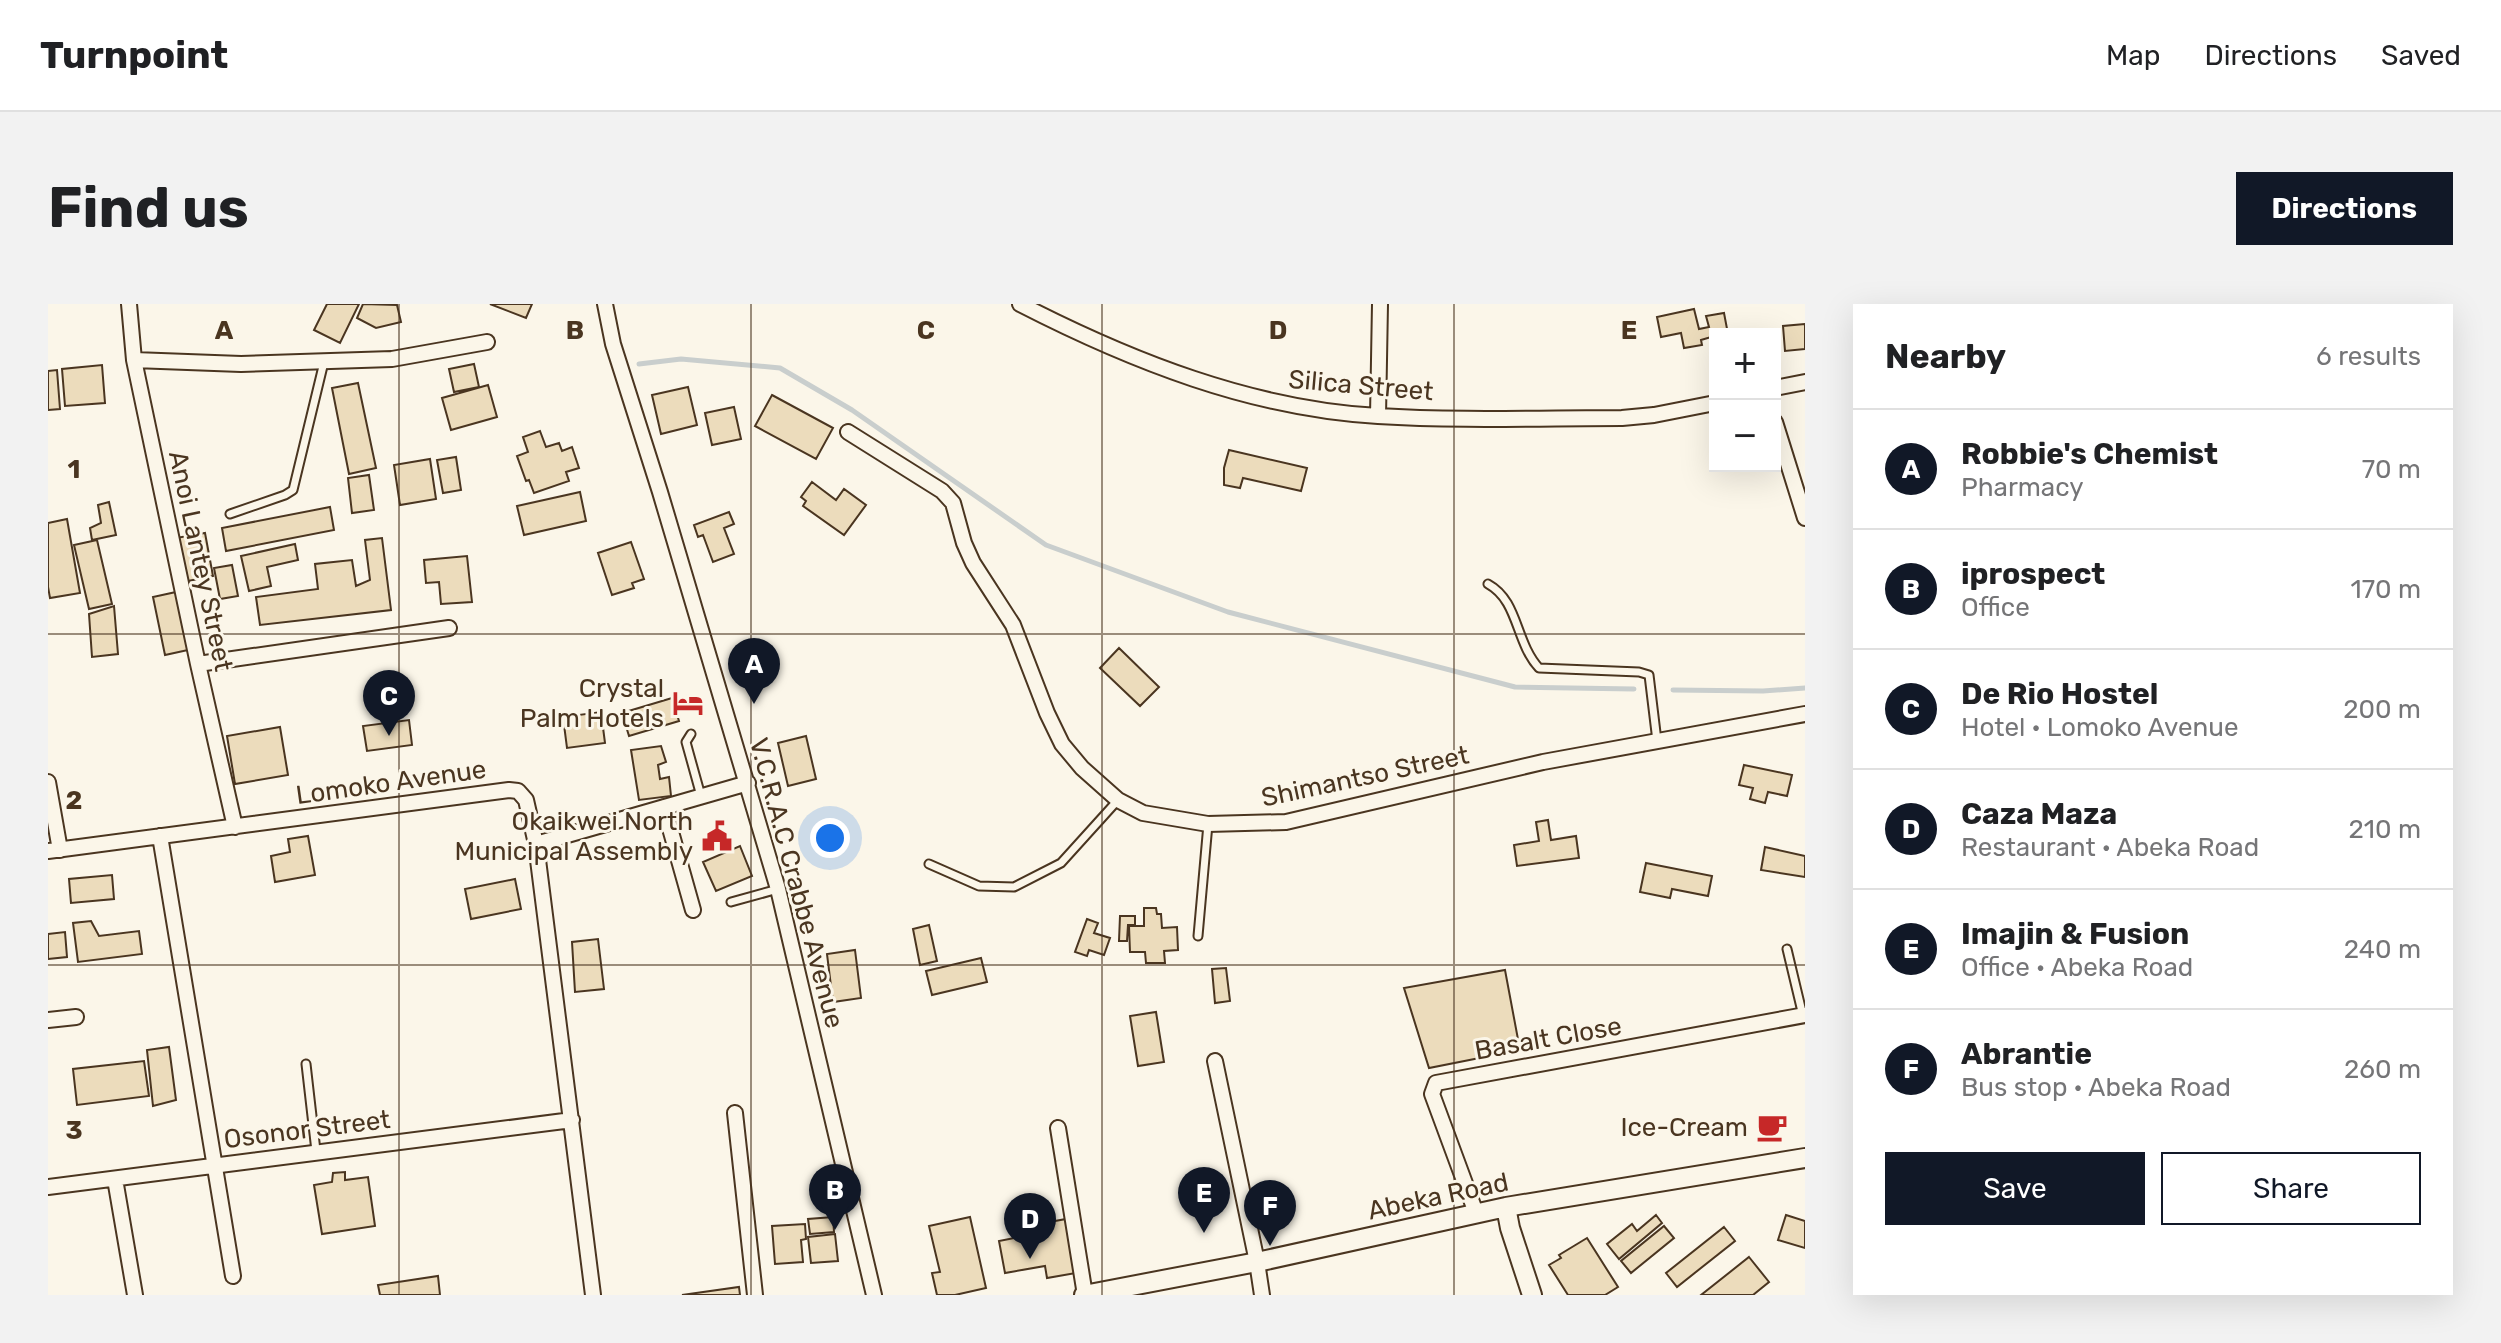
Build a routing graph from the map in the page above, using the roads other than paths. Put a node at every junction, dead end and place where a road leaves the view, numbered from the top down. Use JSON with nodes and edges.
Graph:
{"nodes":[{"id":1,"x":129,"y":304,"type":"edge"},
{"id":2,"x":605,"y":304,"type":"edge"},
{"id":3,"x":1020,"y":304,"type":"edge"},
{"id":4,"x":1380,"y":304,"type":"edge"},
{"id":5,"x":487,"y":342,"type":"dead end"},
{"id":6,"x":134,"y":360,"type":"junction"},
{"id":7,"x":324,"y":362,"type":"junction"},
{"id":8,"x":1805,"y":382,"type":"edge"},
{"id":9,"x":1781,"y":387,"type":"edge"},
{"id":10,"x":1709,"y":404,"type":"edge"},
{"id":11,"x":1378,"y":416,"type":"junction"},
{"id":12,"x":848,"y":432,"type":"dead end"},
{"id":13,"x":1781,"y":441,"type":"edge"},
{"id":14,"x":230,"y":514,"type":"dead end"},
{"id":15,"x":1805,"y":518,"type":"edge"},
{"id":16,"x":1488,"y":584,"type":"dead end"},
{"id":17,"x":449,"y":628,"type":"dead end"},
{"id":18,"x":198,"y":664,"type":"junction"},
{"id":19,"x":1805,"y":714,"type":"edge"},
{"id":20,"x":691,"y":734,"type":"dead end"},
{"id":21,"x":1657,"y":741,"type":"junction"},
{"id":22,"x":48,"y":782,"type":"edge"},
{"id":23,"x":748,"y":783,"type":"junction"},
{"id":24,"x":701,"y":796,"type":"junction"},
{"id":25,"x":1118,"y":800,"type":"junction"},
{"id":26,"x":664,"y":807,"type":"junction"},
{"id":27,"x":1208,"y":824,"type":"junction"},
{"id":28,"x":235,"y":827,"type":"junction"},
{"id":29,"x":160,"y":836,"type":"junction"},
{"id":30,"x":536,"y":844,"type":"junction"},
{"id":31,"x":54,"y":850,"type":"edge"},
{"id":32,"x":929,"y":864,"type":"dead end"},
{"id":33,"x":778,"y":889,"type":"junction"},
{"id":34,"x":731,"y":902,"type":"dead end"},
{"id":35,"x":693,"y":910,"type":"dead end"},
{"id":36,"x":1198,"y":936,"type":"dead end"},
{"id":37,"x":1787,"y":949,"type":"dead end"},
{"id":38,"x":1804,"y":1015,"type":"edge"},
{"id":39,"x":76,"y":1017,"type":"dead end"},
{"id":40,"x":48,"y":1020,"type":"edge"},
{"id":41,"x":1215,"y":1061,"type":"dead end"},
{"id":42,"x":306,"y":1064,"type":"dead end"},
{"id":43,"x":735,"y":1113,"type":"dead end"},
{"id":44,"x":572,"y":1120,"type":"junction"},
{"id":45,"x":1058,"y":1128,"type":"dead end"},
{"id":46,"x":316,"y":1151,"type":"junction"},
{"id":47,"x":1805,"y":1158,"type":"edge"},
{"id":48,"x":215,"y":1165,"type":"junction"},
{"id":49,"x":115,"y":1179,"type":"junction"},
{"id":50,"x":48,"y":1187,"type":"edge"},
{"id":51,"x":1506,"y":1207,"type":"junction"},
{"id":52,"x":1476,"y":1213,"type":"junction"},
{"id":53,"x":1257,"y":1262,"type":"junction"},
{"id":54,"x":233,"y":1276,"type":"dead end"},
{"id":55,"x":135,"y":1295,"type":"edge"},
{"id":56,"x":593,"y":1295,"type":"edge"},
{"id":57,"x":755,"y":1295,"type":"edge"},
{"id":58,"x":874,"y":1295,"type":"edge"},
{"id":59,"x":1085,"y":1295,"type":"edge"},
{"id":60,"x":1262,"y":1295,"type":"edge"},
{"id":61,"x":1532,"y":1295,"type":"edge"}],
"edges":[{"from":1,"to":6,"type":"street","name":"Anoi Lantey Street"},
{"from":2,"to":23,"type":"street","name":"V.C.R.A.C Crabbe Avenue"},
{"from":3,"to":11,"type":"street","name":"Silica Street"},
{"from":4,"to":11,"type":"street"},
{"from":5,"to":7,"type":"street"},
{"from":6,"to":7,"type":"street"},
{"from":6,"to":18,"type":"street","name":"Anoi Lantey Street"},
{"from":7,"to":14,"type":"lane"},
{"from":8,"to":9,"type":"street"},
{"from":10,"to":11,"type":"street","name":"Silica Street"},
{"from":12,"to":25,"type":"street","name":"Shimantso Street"},
{"from":13,"to":15,"type":"street"},
{"from":16,"to":21,"type":"lane"},
{"from":17,"to":18,"type":"street"},
{"from":18,"to":28,"type":"street","name":"Anoi Lantey Street"},
{"from":19,"to":21,"type":"street","name":"Shimantso Street"},
{"from":20,"to":24,"type":"lane"},
{"from":21,"to":27,"type":"street","name":"Shimantso Street"},
{"from":22,"to":31,"type":"street"},
{"from":23,"to":24,"type":"street"},
{"from":23,"to":33,"type":"street","name":"V.C.R.A.C Crabbe Avenue"},
{"from":24,"to":26,"type":"street"},
{"from":25,"to":27,"type":"street","name":"Shimantso Street"},
{"from":25,"to":32,"type":"lane"},
{"from":26,"to":30,"type":"street"},
{"from":26,"to":35,"type":"street"},
{"from":27,"to":36,"type":"lane"},
{"from":28,"to":29,"type":"street","name":"Lomoko Avenue"},
{"from":28,"to":30,"type":"street","name":"Lomoko Avenue"},
{"from":29,"to":31,"type":"street","name":"Lomoko Avenue"},
{"from":29,"to":48,"type":"street"},
{"from":30,"to":44,"type":"street","name":"Lomoko Avenue"},
{"from":33,"to":34,"type":"lane"},
{"from":33,"to":58,"type":"street","name":"V.C.R.A.C Crabbe Avenue"},
{"from":37,"to":38,"type":"lane"},
{"from":38,"to":52,"type":"street","name":"Basalt Close"},
{"from":39,"to":40,"type":"street"},
{"from":41,"to":53,"type":"street"},
{"from":42,"to":46,"type":"lane"},
{"from":43,"to":57,"type":"street"},
{"from":44,"to":46,"type":"street","name":"Osonor Street"},
{"from":44,"to":56,"type":"street","name":"Lomoko Avenue"},
{"from":45,"to":59,"type":"street"},
{"from":46,"to":48,"type":"street","name":"Osonor Street"},
{"from":47,"to":51,"type":"street","name":"Abeka Road"},
{"from":48,"to":49,"type":"street","name":"Osonor Street"},
{"from":48,"to":54,"type":"street"},
{"from":49,"to":50,"type":"street","name":"Osonor Street"},
{"from":49,"to":55,"type":"street"},
{"from":51,"to":52,"type":"street","name":"Abeka Road"},
{"from":51,"to":61,"type":"street"},
{"from":52,"to":53,"type":"street","name":"Abeka Road"},
{"from":53,"to":59,"type":"street","name":"Abeka Road"},
{"from":53,"to":60,"type":"street"}]}
